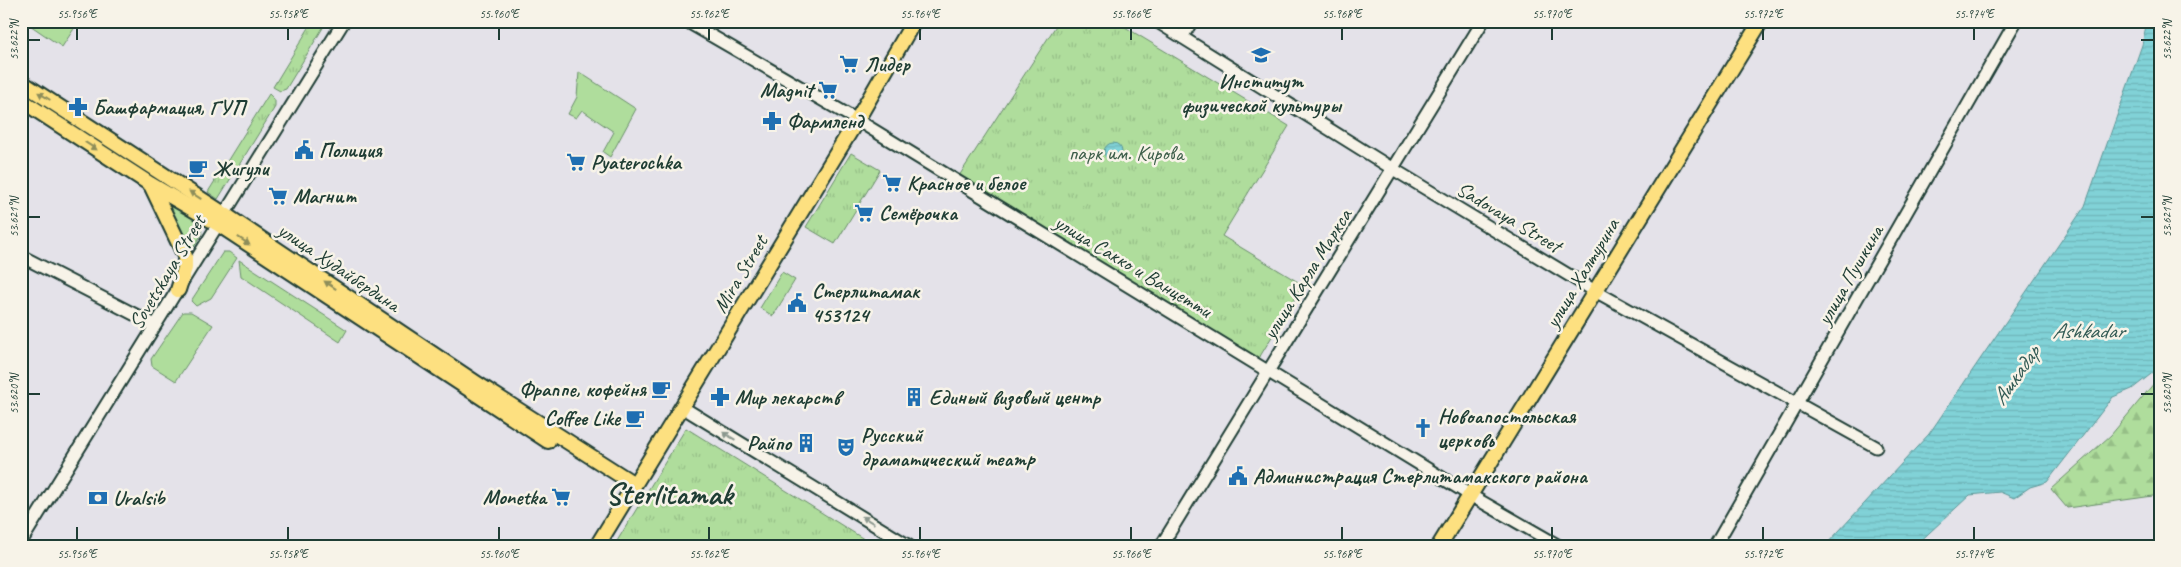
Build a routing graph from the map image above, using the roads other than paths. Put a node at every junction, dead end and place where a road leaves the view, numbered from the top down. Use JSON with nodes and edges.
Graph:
{"nodes":[{"id":1,"x":344,"y":21,"type":"edge"},
{"id":2,"x":686,"y":21,"type":"edge"},
{"id":3,"x":914,"y":21,"type":"edge"},
{"id":4,"x":1156,"y":21,"type":"edge"},
{"id":5,"x":1192,"y":21,"type":"edge"},
{"id":6,"x":1483,"y":21,"type":"edge"},
{"id":7,"x":1760,"y":21,"type":"edge"},
{"id":8,"x":2016,"y":21,"type":"edge"},
{"id":9,"x":1182,"y":37,"type":"junction"},
{"id":10,"x":21,"y":82,"type":"edge"},
{"id":11,"x":21,"y":100,"type":"edge"},
{"id":12,"x":857,"y":120,"type":"junction"},
{"id":13,"x":1393,"y":169,"type":"junction"},
{"id":14,"x":150,"y":184,"type":"junction"},
{"id":15,"x":221,"y":219,"type":"junction"},
{"id":16,"x":21,"y":256,"type":"edge"},
{"id":17,"x":178,"y":290,"type":"junction"},
{"id":18,"x":1595,"y":291,"type":"junction"},
{"id":19,"x":155,"y":325,"type":"junction"},
{"id":20,"x":1269,"y":370,"type":"junction"},
{"id":21,"x":1799,"y":404,"type":"junction"},
{"id":22,"x":682,"y":407,"type":"junction"},
{"id":23,"x":1876,"y":446,"type":"dead end"},
{"id":24,"x":632,"y":488,"type":"junction"},
{"id":25,"x":1470,"y":495,"type":"junction"},
{"id":26,"x":21,"y":542,"type":"edge"},
{"id":27,"x":598,"y":546,"type":"edge"},
{"id":28,"x":909,"y":546,"type":"edge"},
{"id":29,"x":1161,"y":546,"type":"edge"},
{"id":30,"x":1439,"y":546,"type":"edge"},
{"id":31,"x":1559,"y":546,"type":"edge"},
{"id":32,"x":1715,"y":546,"type":"edge"}],
"edges":[{"from":1,"to":15,"type":"street","name":"Sovetskaya Street"},
{"from":2,"to":12,"type":"street","name":"улица Сакко и Ванцетти"},
{"from":3,"to":12,"type":"main road","name":"Mira Street"},
{"from":4,"to":9,"type":"street","name":"Sadovaya Street"},
{"from":5,"to":9,"type":"street"},
{"from":6,"to":13,"type":"street","name":"улица Карла Маркса"},
{"from":7,"to":18,"type":"main road","name":"улица Халтурина"},
{"from":8,"to":21,"type":"street","name":"улица Пушкина"},
{"from":9,"to":13,"type":"street","name":"Sadovaya Street"},
{"from":15,"to":10,"type":"main road","name":"улица Худайбердина","one_way":true},
{"from":11,"to":14,"type":"main road","name":"улица Худайбердина","one_way":true},
{"from":12,"to":20,"type":"street","name":"улица Сакко и Ванцетти"},
{"from":12,"to":22,"type":"main road","name":"Mira Street"},
{"from":13,"to":18,"type":"street","name":"Sadovaya Street"},
{"from":13,"to":20,"type":"street","name":"улица Карла Маркса"},
{"from":14,"to":15,"type":"main road","name":"улица Худайбердина"},
{"from":14,"to":17,"type":"main road"},
{"from":15,"to":17,"type":"street","name":"Sovetskaya Street"},
{"from":15,"to":24,"type":"main road","name":"улица Худайбердина"},
{"from":16,"to":19,"type":"street"},
{"from":17,"to":19,"type":"street","name":"Sovetskaya Street"},
{"from":18,"to":21,"type":"street","name":"Sadovaya Street"},
{"from":18,"to":25,"type":"main road","name":"улица Халтурина"},
{"from":19,"to":26,"type":"street","name":"Sovetskaya Street"},
{"from":20,"to":25,"type":"street","name":"улица Сакко и Ванцетти"},
{"from":20,"to":29,"type":"street","name":"улица Карла Маркса"},
{"from":21,"to":23,"type":"street","name":"Sadovaya Street"},
{"from":21,"to":32,"type":"street","name":"улица Пушкина"},
{"from":22,"to":24,"type":"main road","name":"Mira Street"},
{"from":28,"to":22,"type":"street","one_way":true},
{"from":24,"to":27,"type":"main road","name":"Mira Street"},
{"from":25,"to":30,"type":"main road","name":"улица Халтурина"},
{"from":25,"to":31,"type":"street","name":"улица Сакко и Ванцетти"}]}
